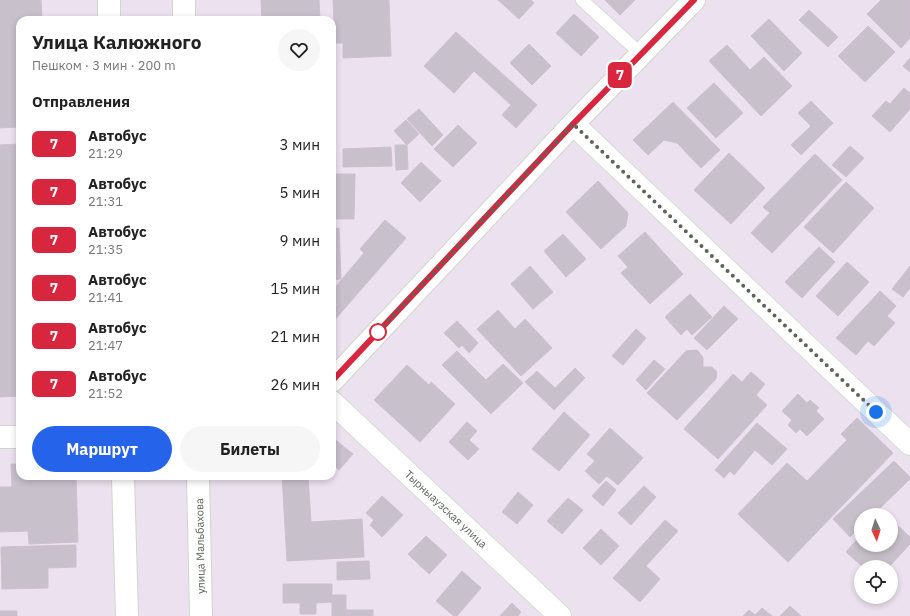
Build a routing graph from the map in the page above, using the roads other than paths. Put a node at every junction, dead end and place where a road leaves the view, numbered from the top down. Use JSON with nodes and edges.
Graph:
{"nodes":[{"id":1,"x":109,"y":0,"type":"edge"},
{"id":2,"x":184,"y":0,"type":"edge"},
{"id":3,"x":582,"y":0,"type":"edge"},
{"id":4,"x":694,"y":0,"type":"edge"},
{"id":5,"x":109,"y":16,"type":"edge"},
{"id":6,"x":184,"y":16,"type":"edge"},
{"id":7,"x":640,"y":54,"type":"junction"},
{"id":8,"x":573,"y":124,"type":"junction"},
{"id":9,"x":336,"y":377,"type":"edge"},
{"id":10,"x":336,"y":406,"type":"edge"},
{"id":11,"x":0,"y":437,"type":"edge"},
{"id":12,"x":16,"y":437,"type":"edge"},
{"id":13,"x":910,"y":444,"type":"edge"},
{"id":14,"x":123,"y":480,"type":"edge"},
{"id":15,"x":198,"y":480,"type":"edge"},
{"id":16,"x":127,"y":616,"type":"edge"},
{"id":17,"x":201,"y":616,"type":"edge"},
{"id":18,"x":560,"y":616,"type":"edge"}],
"edges":[{"from":1,"to":5,"type":"street"},
{"from":2,"to":6,"type":"street"},
{"from":3,"to":7,"type":"lane"},
{"from":4,"to":7,"type":"street"},
{"from":7,"to":8,"type":"street"},
{"from":8,"to":9,"type":"street"},
{"from":8,"to":13,"type":"street"},
{"from":10,"to":18,"type":"street","name":"Тырныаузская улица"},
{"from":11,"to":12,"type":"street"},
{"from":14,"to":16,"type":"street"},
{"from":15,"to":17,"type":"street","name":"улица Мальбахова"}]}
